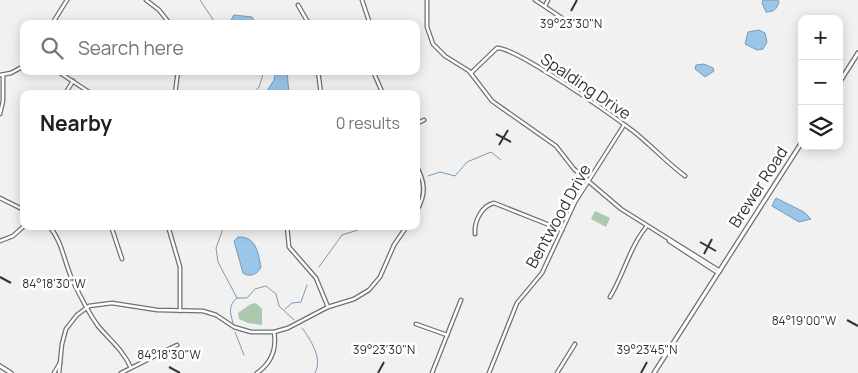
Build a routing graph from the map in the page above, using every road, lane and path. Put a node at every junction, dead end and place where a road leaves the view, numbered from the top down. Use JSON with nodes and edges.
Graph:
{"nodes":[{"id":1,"x":67,"y":0,"type":"edge"},
{"id":2,"x":146,"y":0,"type":"edge"},
{"id":3,"x":362,"y":0,"type":"edge"},
{"id":4,"x":427,"y":0,"type":"edge"},
{"id":5,"x":535,"y":0,"type":"edge"},
{"id":6,"x":548,"y":0,"type":"edge"},
{"id":7,"x":298,"y":5,"type":"dead end"},
{"id":8,"x":544,"y":6,"type":"junction"},
{"id":9,"x":562,"y":18,"type":"dead end"},
{"id":10,"x":54,"y":20,"type":"edge"},
{"id":11,"x":167,"y":20,"type":"edge"},
{"id":12,"x":307,"y":20,"type":"edge"},
{"id":13,"x":369,"y":20,"type":"edge"},
{"id":14,"x":858,"y":54,"type":"edge"},
{"id":15,"x":20,"y":69,"type":"edge"},
{"id":16,"x":470,"y":73,"type":"junction"},
{"id":17,"x":1,"y":75,"type":"edge"},
{"id":18,"x":63,"y":75,"type":"edge"},
{"id":19,"x":177,"y":75,"type":"edge"},
{"id":20,"x":319,"y":75,"type":"edge"},
{"id":21,"x":376,"y":75,"type":"edge"},
{"id":22,"x":843,"y":77,"type":"edge"},
{"id":23,"x":73,"y":81,"type":"junction"},
{"id":24,"x":67,"y":90,"type":"edge"},
{"id":25,"x":86,"y":90,"type":"edge"},
{"id":26,"x":176,"y":90,"type":"edge"},
{"id":27,"x":320,"y":90,"type":"edge"},
{"id":28,"x":381,"y":90,"type":"edge"},
{"id":29,"x":0,"y":114,"type":"edge"},
{"id":30,"x":424,"y":120,"type":"dead end"},
{"id":31,"x":420,"y":122,"type":"edge"},
{"id":32,"x":624,"y":125,"type":"junction"},
{"id":33,"x":798,"y":148,"type":"edge"},
{"id":34,"x":420,"y":176,"type":"edge"},
{"id":35,"x":685,"y":176,"type":"dead end"},
{"id":36,"x":589,"y":181,"type":"junction"},
{"id":37,"x":0,"y":198,"type":"edge"},
{"id":38,"x":420,"y":204,"type":"edge"},
{"id":39,"x":20,"y":208,"type":"edge"},
{"id":40,"x":647,"y":226,"type":"junction"},
{"id":41,"x":20,"y":230,"type":"edge"},
{"id":42,"x":52,"y":230,"type":"edge"},
{"id":43,"x":112,"y":230,"type":"edge"},
{"id":44,"x":169,"y":230,"type":"edge"},
{"id":45,"x":287,"y":230,"type":"edge"},
{"id":46,"x":404,"y":230,"type":"edge"},
{"id":47,"x":562,"y":230,"type":"junction"},
{"id":48,"x":475,"y":234,"type":"dead end"},
{"id":49,"x":0,"y":241,"type":"edge"},
{"id":50,"x":122,"y":259,"type":"dead end"},
{"id":51,"x":719,"y":272,"type":"junction"},
{"id":52,"x":610,"y":297,"type":"dead end"},
{"id":53,"x":461,"y":300,"type":"dead end"},
{"id":54,"x":328,"y":307,"type":"junction"},
{"id":55,"x":87,"y":308,"type":"junction"},
{"id":56,"x":180,"y":311,"type":"junction"},
{"id":57,"x":416,"y":324,"type":"dead end"},
{"id":58,"x":274,"y":332,"type":"junction"},
{"id":59,"x":447,"y":335,"type":"junction"},
{"id":60,"x":575,"y":344,"type":"dead end"},
{"id":61,"x":176,"y":345,"type":"dead end"},
{"id":62,"x":61,"y":362,"type":"junction"},
{"id":63,"x":0,"y":366,"type":"edge"},
{"id":64,"x":131,"y":368,"type":"junction"},
{"id":65,"x":11,"y":373,"type":"edge"},
{"id":66,"x":54,"y":373,"type":"edge"},
{"id":67,"x":59,"y":373,"type":"edge"},
{"id":68,"x":121,"y":373,"type":"edge"},
{"id":69,"x":257,"y":373,"type":"edge"},
{"id":70,"x":432,"y":373,"type":"edge"},
{"id":71,"x":489,"y":373,"type":"edge"},
{"id":72,"x":556,"y":373,"type":"edge"},
{"id":73,"x":654,"y":373,"type":"edge"}],
"edges":[{"from":1,"to":10,"type":"street"},
{"from":2,"to":11,"type":"street"},
{"from":3,"to":13,"type":"street"},
{"from":4,"to":16,"type":"street"},
{"from":5,"to":8,"type":"street"},
{"from":6,"to":8,"type":"street"},
{"from":7,"to":12,"type":"street"},
{"from":8,"to":9,"type":"street"},
{"from":14,"to":22,"type":"street"},
{"from":15,"to":17,"type":"street"},
{"from":16,"to":32,"type":"street","name":"Spalding Drive"},
{"from":16,"to":36,"type":"street"},
{"from":17,"to":29,"type":"street"},
{"from":18,"to":23,"type":"street"},
{"from":19,"to":26,"type":"street"},
{"from":20,"to":27,"type":"street"},
{"from":21,"to":28,"type":"street"},
{"from":23,"to":24,"type":"street"},
{"from":23,"to":25,"type":"street"},
{"from":30,"to":31,"type":"street"},
{"from":32,"to":35,"type":"street","name":"Spalding Drive"},
{"from":32,"to":36,"type":"street","name":"Bentwood Drive"},
{"from":33,"to":51,"type":"street","name":"Brewer Road"},
{"from":34,"to":38,"type":"street"},
{"from":36,"to":40,"type":"street"},
{"from":36,"to":47,"type":"street","name":"Bentwood Drive"},
{"from":37,"to":39,"type":"street"},
{"from":40,"to":51,"type":"street"},
{"from":40,"to":52,"type":"street"},
{"from":41,"to":49,"type":"street"},
{"from":42,"to":55,"type":"street"},
{"from":43,"to":50,"type":"street"},
{"from":44,"to":56,"type":"street"},
{"from":45,"to":54,"type":"street"},
{"from":46,"to":54,"type":"street"},
{"from":47,"to":48,"type":"street"},
{"from":47,"to":71,"type":"street","name":"Bentwood Drive"},
{"from":51,"to":73,"type":"street","name":"Brewer Road"},
{"from":53,"to":59,"type":"street"},
{"from":54,"to":58,"type":"street"},
{"from":55,"to":56,"type":"street"},
{"from":55,"to":62,"type":"street"},
{"from":55,"to":64,"type":"street"},
{"from":56,"to":58,"type":"street"},
{"from":57,"to":59,"type":"street"},
{"from":58,"to":69,"type":"street"},
{"from":59,"to":70,"type":"street"},
{"from":60,"to":72,"type":"street"},
{"from":61,"to":64,"type":"street"},
{"from":62,"to":66,"type":"street"},
{"from":62,"to":67,"type":"street"},
{"from":63,"to":65,"type":"street"},
{"from":64,"to":68,"type":"street"}]}
